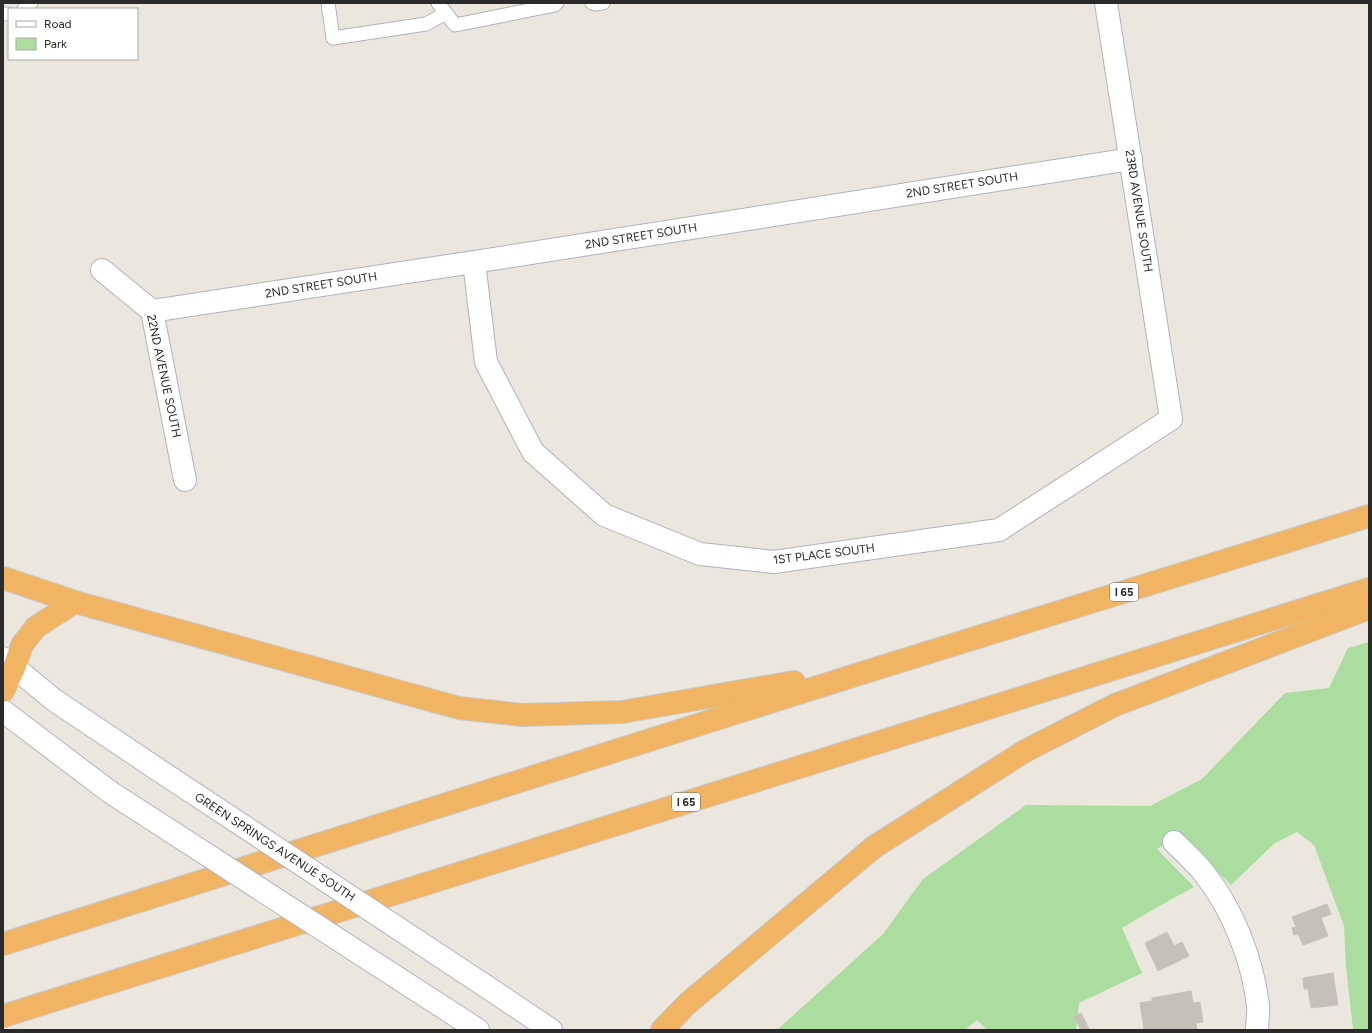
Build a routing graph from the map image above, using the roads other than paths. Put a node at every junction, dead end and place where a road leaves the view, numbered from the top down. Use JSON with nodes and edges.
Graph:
{"nodes":[{"id":1,"x":328,"y":3,"type":"edge"},
{"id":2,"x":438,"y":3,"type":"edge"},
{"id":3,"x":557,"y":3,"type":"edge"},
{"id":4,"x":592,"y":3,"type":"edge"},
{"id":5,"x":603,"y":3,"type":"edge"},
{"id":6,"x":1106,"y":3,"type":"edge"},
{"id":7,"x":446,"y":14,"type":"junction"},
{"id":8,"x":1130,"y":159,"type":"junction"},
{"id":9,"x":474,"y":262,"type":"junction"},
{"id":10,"x":102,"y":270,"type":"dead end"},
{"id":11,"x":152,"y":311,"type":"junction"},
{"id":12,"x":1170,"y":419,"type":"joint"},
{"id":13,"x":185,"y":480,"type":"dead end"},
{"id":14,"x":1369,"y":516,"type":"edge"},
{"id":15,"x":3,"y":578,"type":"edge"},
{"id":16,"x":1369,"y":589,"type":"edge"},
{"id":17,"x":75,"y":602,"type":"junction"},
{"id":18,"x":1369,"y":608,"type":"edge"},
{"id":19,"x":9,"y":663,"type":"edge"},
{"id":20,"x":878,"y":668,"type":"junction"},
{"id":21,"x":3,"y":691,"type":"edge"},
{"id":22,"x":3,"y":711,"type":"edge"},
{"id":23,"x":1174,"y":842,"type":"dead end"},
{"id":24,"x":3,"y":944,"type":"edge"},
{"id":25,"x":688,"y":1004,"type":"junction"},
{"id":26,"x":3,"y":1016,"type":"edge"},
{"id":27,"x":478,"y":1030,"type":"edge"},
{"id":28,"x":551,"y":1030,"type":"edge"},
{"id":29,"x":662,"y":1030,"type":"edge"},
{"id":30,"x":687,"y":1030,"type":"edge"},
{"id":31,"x":1257,"y":1030,"type":"edge"}],
"edges":[{"from":1,"to":7,"type":"lane"},
{"from":2,"to":7,"type":"lane"},
{"from":3,"to":7,"type":"lane"},
{"from":4,"to":5,"type":"lane"},
{"from":6,"to":8,"type":"street","name":"23RD AVENUE SOUTH"},
{"from":8,"to":9,"type":"street","name":"2ND STREET SOUTH"},
{"from":8,"to":12,"type":"street","name":"23RD AVENUE SOUTH"},
{"from":9,"to":11,"type":"street","name":"2ND STREET SOUTH"},
{"from":9,"to":12,"type":"street","name":"1ST PLACE SOUTH"},
{"from":10,"to":11,"type":"street","name":"22ND AVENUE SOUTH"},
{"from":11,"to":13,"type":"street","name":"22ND AVENUE SOUTH"},
{"from":14,"to":20,"type":"highway","number":"I 65"},
{"from":15,"to":17,"type":"highway"},
{"from":16,"to":26,"type":"highway","number":"I 65"},
{"from":17,"to":19,"type":"highway"},
{"from":17,"to":20,"type":"highway"},
{"from":18,"to":25,"type":"highway"},
{"from":19,"to":21,"type":"highway"},
{"from":19,"to":28,"type":"street","name":"GREEN SPRINGS AVENUE SOUTH","bridge":true},
{"from":20,"to":24,"type":"highway","number":"I 65"},
{"from":22,"to":27,"type":"street","bridge":true},
{"from":23,"to":31,"type":"street"},
{"from":25,"to":29,"type":"highway"},
{"from":25,"to":30,"type":"highway"}]}
